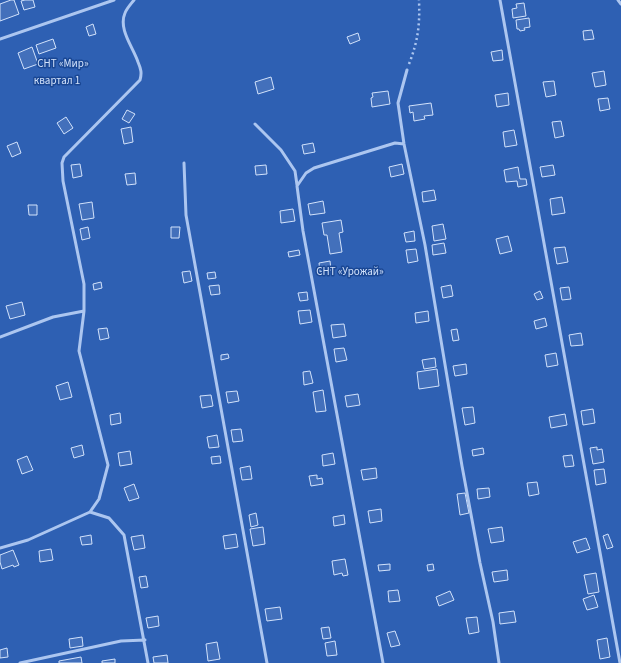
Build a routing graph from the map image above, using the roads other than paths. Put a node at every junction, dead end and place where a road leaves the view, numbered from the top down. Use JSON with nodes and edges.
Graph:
{"nodes":[{"id":1,"x":114,"y":0,"type":"edge"},
{"id":2,"x":134,"y":0,"type":"edge"},
{"id":3,"x":500,"y":0,"type":"edge"},
{"id":4,"x":618,"y":0,"type":"edge"},
{"id":5,"x":621,"y":4,"type":"edge"},
{"id":6,"x":0,"y":39,"type":"edge"},
{"id":7,"x":407,"y":70,"type":"road end"},
{"id":8,"x":256,"y":124,"type":"dead end"},
{"id":9,"x":404,"y":144,"type":"junction"},
{"id":10,"x":184,"y":163,"type":"dead end"},
{"id":11,"x":297,"y":186,"type":"junction"},
{"id":12,"x":84,"y":311,"type":"junction"},
{"id":13,"x":0,"y":337,"type":"edge"},
{"id":14,"x":90,"y":512,"type":"junction"},
{"id":15,"x":0,"y":548,"type":"edge"},
{"id":16,"x":145,"y":640,"type":"junction"},
{"id":17,"x":20,"y":663,"type":"edge"},
{"id":18,"x":148,"y":663,"type":"edge"},
{"id":19,"x":267,"y":663,"type":"edge"},
{"id":20,"x":382,"y":663,"type":"edge"},
{"id":21,"x":499,"y":663,"type":"edge"},
{"id":22,"x":620,"y":663,"type":"edge"}],
"edges":[{"from":1,"to":6,"type":"lane"},
{"from":2,"to":12,"type":"lane"},
{"from":3,"to":22,"type":"lane"},
{"from":4,"to":5,"type":"lane"},
{"from":7,"to":9,"type":"lane"},
{"from":8,"to":11,"type":"lane"},
{"from":9,"to":11,"type":"lane"},
{"from":9,"to":21,"type":"lane"},
{"from":10,"to":19,"type":"lane"},
{"from":11,"to":20,"type":"lane"},
{"from":12,"to":13,"type":"lane"},
{"from":12,"to":14,"type":"lane"},
{"from":14,"to":15,"type":"lane"},
{"from":14,"to":16,"type":"lane"},
{"from":16,"to":17,"type":"lane"},
{"from":16,"to":18,"type":"lane"}]}
